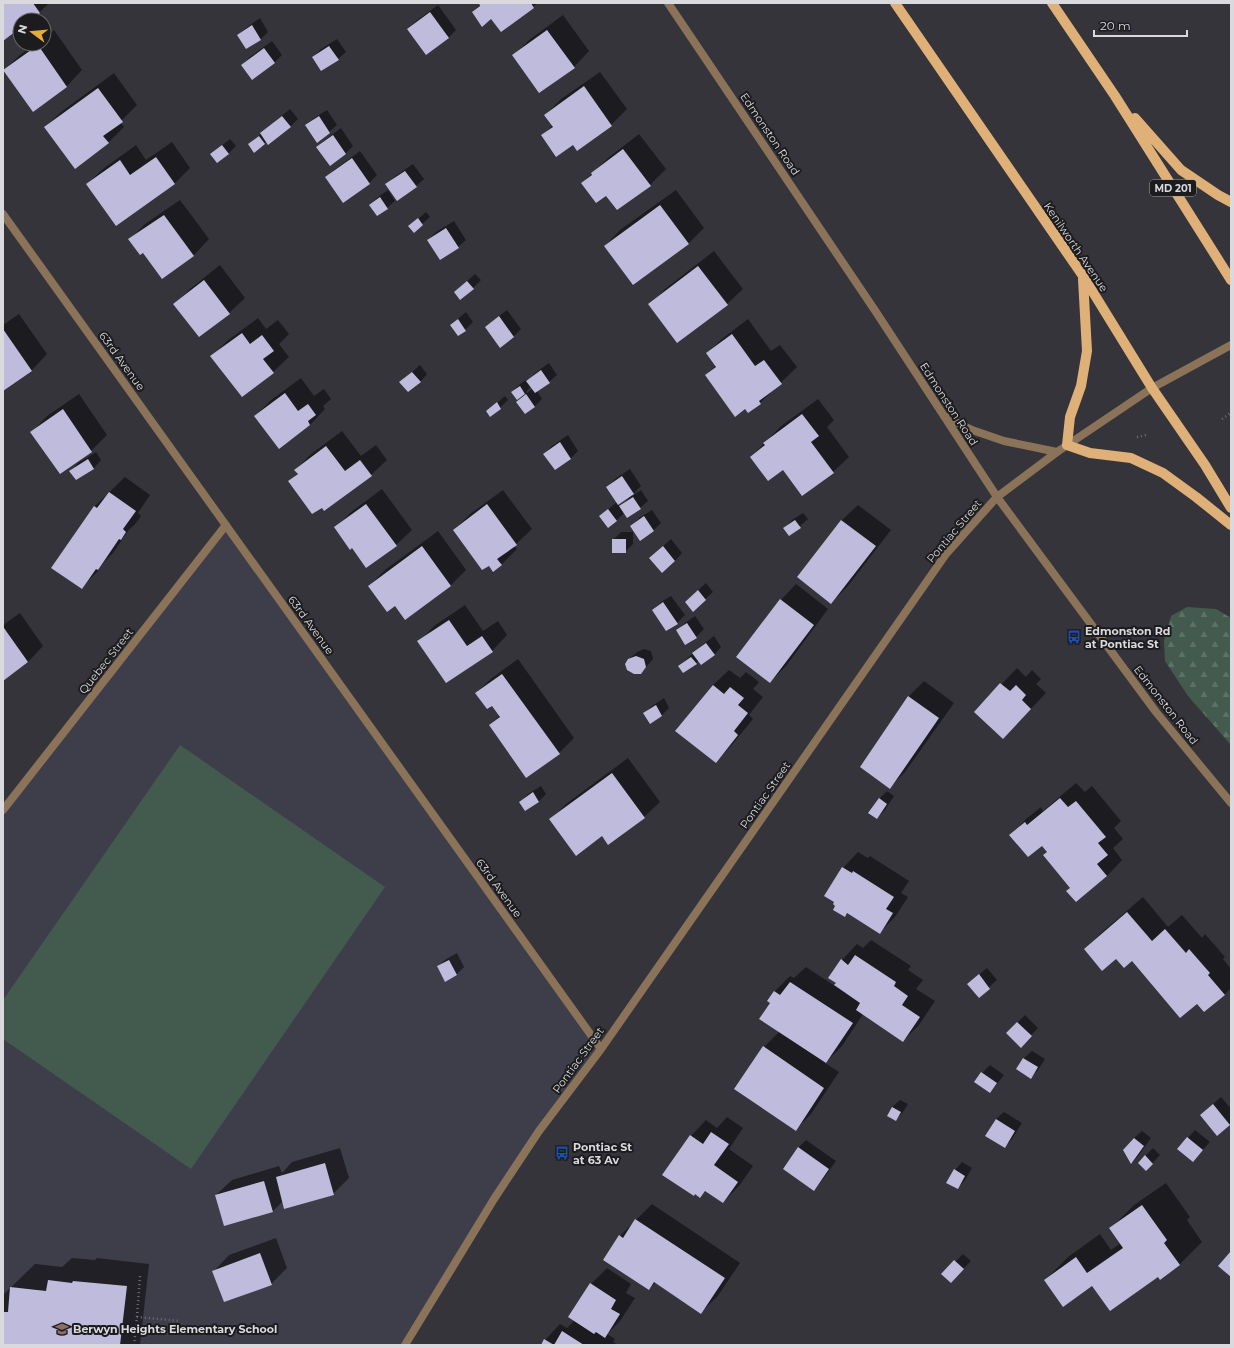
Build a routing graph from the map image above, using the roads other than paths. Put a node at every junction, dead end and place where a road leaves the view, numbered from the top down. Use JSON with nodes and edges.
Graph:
{"nodes":[{"id":1,"x":668,"y":3,"type":"edge"},
{"id":2,"x":895,"y":3,"type":"edge"},
{"id":3,"x":1052,"y":3,"type":"edge"},
{"id":4,"x":1115,"y":96,"type":"junction"},
{"id":5,"x":1231,"y":202,"type":"edge"},
{"id":6,"x":3,"y":214,"type":"edge"},
{"id":7,"x":1083,"y":276,"type":"junction"},
{"id":8,"x":1231,"y":280,"type":"edge"},
{"id":9,"x":1231,"y":345,"type":"edge"},
{"id":10,"x":1152,"y":388,"type":"junction"},
{"id":11,"x":944,"y":416,"type":"junction"},
{"id":12,"x":1067,"y":446,"type":"junction"},
{"id":13,"x":1058,"y":452,"type":"junction"},
{"id":14,"x":997,"y":497,"type":"junction"},
{"id":15,"x":1231,"y":508,"type":"edge"},
{"id":16,"x":226,"y":525,"type":"junction"},
{"id":17,"x":1231,"y":525,"type":"edge"},
{"id":18,"x":1231,"y":803,"type":"edge"},
{"id":19,"x":3,"y":810,"type":"edge"},
{"id":20,"x":601,"y":1049,"type":"junction"},
{"id":21,"x":405,"y":1345,"type":"edge"}],
"edges":[{"from":1,"to":11,"type":"street","name":"Edmonston Road"},
{"from":2,"to":7,"type":"main road","name":"Kenilworth Avenue"},
{"from":3,"to":4,"type":"main road","number":"MD 201"},
{"from":4,"to":5,"type":"main road"},
{"from":4,"to":8,"type":"main road","number":"MD 201"},
{"from":6,"to":16,"type":"street","name":"63rd Avenue"},
{"from":7,"to":10,"type":"main road","name":"Kenilworth Avenue"},
{"from":7,"to":12,"type":"main road"},
{"from":9,"to":10,"type":"street","name":"Pontiac Street"},
{"from":10,"to":12,"type":"street","name":"Pontiac Street"},
{"from":10,"to":15,"type":"main road","name":"Kenilworth Avenue"},
{"from":11,"to":13,"type":"street"},
{"from":11,"to":14,"type":"street","name":"Edmonston Road"},
{"from":12,"to":13,"type":"street","name":"Pontiac Street"},
{"from":12,"to":17,"type":"main road"},
{"from":13,"to":14,"type":"street","name":"Pontiac Street"},
{"from":14,"to":18,"type":"street","name":"Edmonston Road"},
{"from":14,"to":20,"type":"street","name":"Pontiac Street"},
{"from":16,"to":19,"type":"street","name":"Quebec Street"},
{"from":16,"to":20,"type":"street","name":"63rd Avenue"},
{"from":20,"to":21,"type":"street","name":"Pontiac Street"}]}
